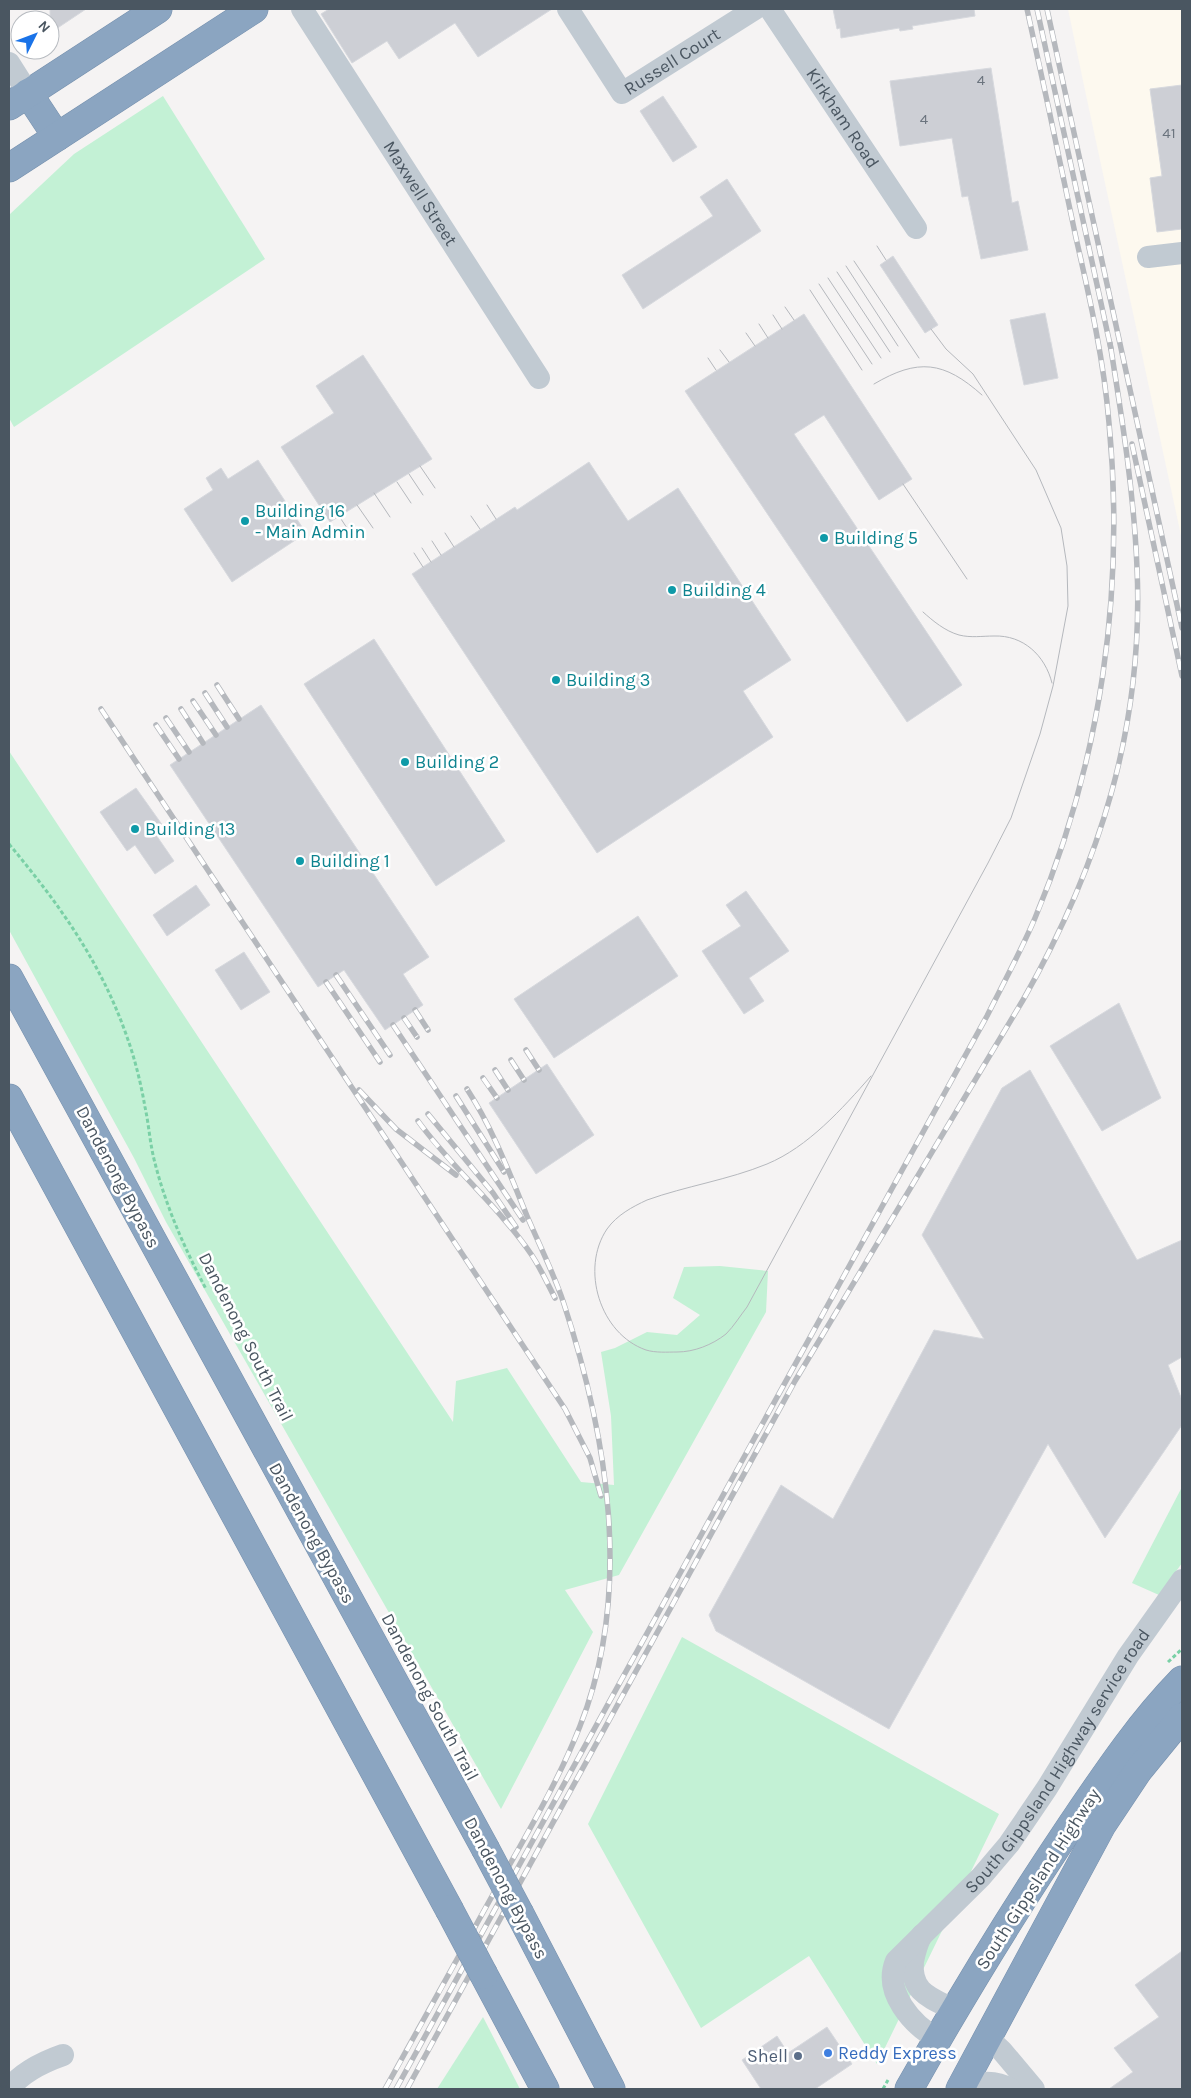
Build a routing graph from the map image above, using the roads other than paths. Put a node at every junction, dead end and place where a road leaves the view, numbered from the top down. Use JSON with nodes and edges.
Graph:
{"nodes":[{"id":1,"x":158,"y":9,"type":"edge"},
{"id":2,"x":254,"y":9,"type":"edge"},
{"id":3,"x":302,"y":9,"type":"edge"},
{"id":4,"x":568,"y":9,"type":"edge"},
{"id":5,"x":755,"y":9,"type":"edge"},
{"id":6,"x":770,"y":9,"type":"edge"},
{"id":7,"x":9,"y":64,"type":"edge"},
{"id":8,"x":19,"y":100,"type":"edge"},
{"id":9,"x":57,"y":138,"type":"junction"},
{"id":10,"x":9,"y":168,"type":"edge"},
{"id":11,"x":916,"y":228,"type":"dead end"},
{"id":12,"x":1182,"y":253,"type":"edge"},
{"id":13,"x":1148,"y":257,"type":"dead end"},
{"id":14,"x":539,"y":378,"type":"dead end"},
{"id":15,"x":9,"y":978,"type":"edge"},
{"id":16,"x":9,"y":1098,"type":"edge"},
{"id":17,"x":1182,"y":1580,"type":"edge"},
{"id":18,"x":1182,"y":1680,"type":"edge"},
{"id":19,"x":1182,"y":1717,"type":"edge"},
{"id":20,"x":922,"y":1934,"type":"junction"},
{"id":21,"x":955,"y":2010,"type":"junction"},
{"id":22,"x":988,"y":2038,"type":"junction"},
{"id":23,"x":938,"y":2039,"type":"junction"},
{"id":24,"x":63,"y":2055,"type":"dead end"},
{"id":25,"x":9,"y":2089,"type":"edge"},
{"id":26,"x":545,"y":2089,"type":"edge"},
{"id":27,"x":610,"y":2089,"type":"edge"},
{"id":28,"x":910,"y":2089,"type":"edge"},
{"id":29,"x":960,"y":2089,"type":"edge"},
{"id":30,"x":1010,"y":2089,"type":"edge"},
{"id":31,"x":1034,"y":2089,"type":"edge"}],
"edges":[{"from":1,"to":8,"type":"highway"},
{"from":2,"to":9,"type":"highway"},
{"from":3,"to":14,"type":"street","name":"Maxwell Street"},
{"from":4,"to":5,"type":"street","name":"Russell Court"},
{"from":6,"to":11,"type":"street","name":"Kirkham Road"},
{"from":7,"to":8,"type":"street"},
{"from":8,"to":9,"type":"highway"},
{"from":9,"to":10,"type":"highway"},
{"from":12,"to":13,"type":"street"},
{"from":15,"to":27,"type":"highway","name":"Dandenong Bypass","bridge":true},
{"from":16,"to":26,"type":"highway","bridge":true},
{"from":17,"to":20,"type":"street","name":"South Gippsland Highway service road"},
{"from":18,"to":21,"type":"highway","name":"South Gippsland Highway"},
{"from":19,"to":22,"type":"highway","name":"South Gippsland Highway"},
{"from":20,"to":21,"type":"street","name":"South Gippsland Highway service road"},
{"from":20,"to":23,"type":"street","name":"South Gippsland Highway service road"},
{"from":21,"to":22,"type":"highway"},
{"from":21,"to":23,"type":"highway","name":"South Gippsland Highway"},
{"from":22,"to":23,"type":"highway"},
{"from":22,"to":29,"type":"highway","name":"South Gippsland Highway"},
{"from":22,"to":31,"type":"street"},
{"from":23,"to":28,"type":"highway","name":"South Gippsland Highway"},
{"from":24,"to":25,"type":"street"},
{"from":29,"to":30,"type":"street"}]}
